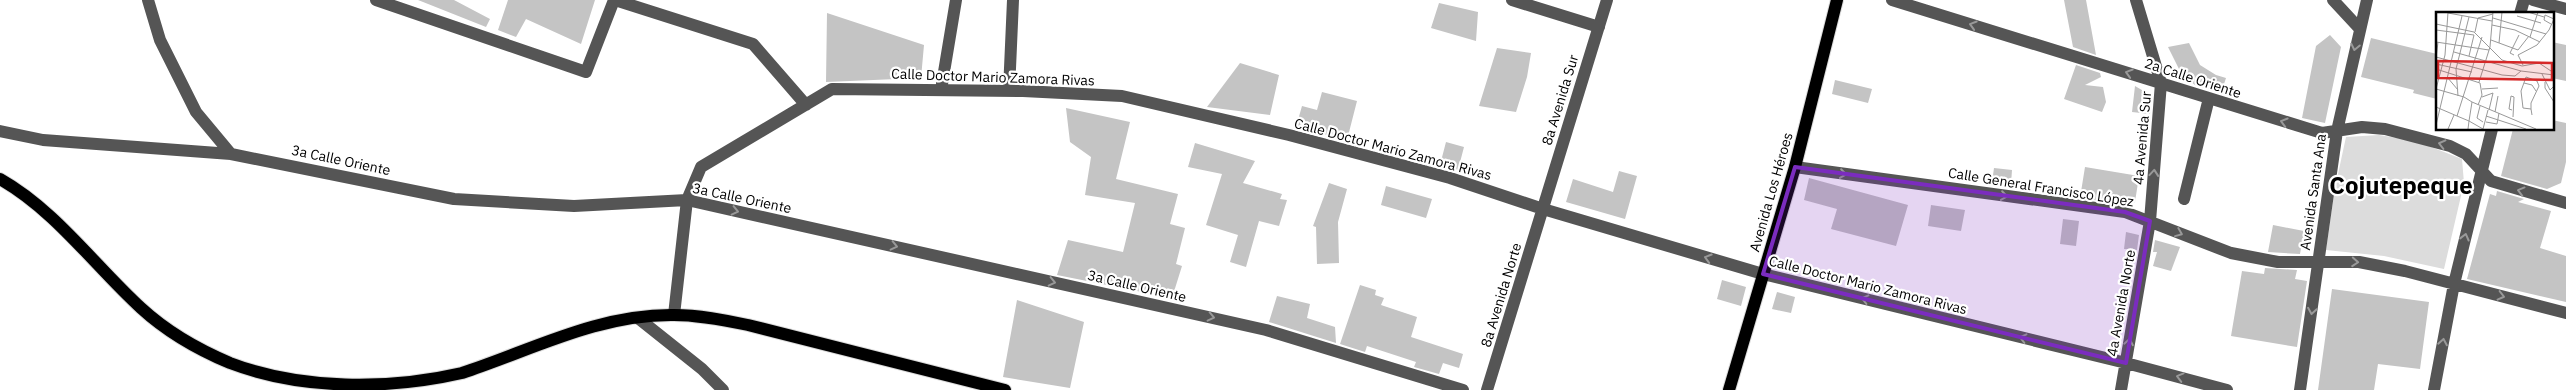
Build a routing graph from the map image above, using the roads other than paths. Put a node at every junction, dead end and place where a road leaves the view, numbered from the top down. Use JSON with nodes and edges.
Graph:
{"nodes":[{"id":1,"x":148,"y":0,"type":"edge"},
{"id":2,"x":376,"y":0,"type":"edge"},
{"id":3,"x":614,"y":0,"type":"edge"},
{"id":4,"x":956,"y":0,"type":"edge"},
{"id":5,"x":1013,"y":0,"type":"edge"},
{"id":6,"x":1512,"y":0,"type":"edge"},
{"id":7,"x":1607,"y":0,"type":"edge"},
{"id":8,"x":1837,"y":0,"type":"edge"},
{"id":9,"x":1892,"y":0,"type":"edge"},
{"id":10,"x":2136,"y":0,"type":"edge"},
{"id":11,"x":2333,"y":0,"type":"edge"},
{"id":12,"x":2367,"y":0,"type":"edge"},
{"id":13,"x":2534,"y":0,"type":"edge"},
{"id":14,"x":2566,"y":9,"type":"edge"},
{"id":15,"x":1599,"y":27,"type":"junction"},
{"id":16,"x":2359,"y":28,"type":"junction"},
{"id":17,"x":2161,"y":83,"type":"junction"},
{"id":18,"x":941,"y":90,"type":"junction"},
{"id":19,"x":1009,"y":91,"type":"junction"},
{"id":20,"x":2209,"y":98,"type":"junction"},
{"id":21,"x":806,"y":105,"type":"junction"},
{"id":22,"x":2492,"y":130,"type":"edge"},
{"id":23,"x":0,"y":131,"type":"edge"},
{"id":24,"x":2336,"y":131,"type":"junction"},
{"id":25,"x":230,"y":154,"type":"junction"},
{"id":26,"x":1795,"y":167,"type":"junction"},
{"id":27,"x":2482,"y":170,"type":"junction"},
{"id":28,"x":0,"y":179,"type":"edge"},
{"id":29,"x":2184,"y":199,"type":"dead end"},
{"id":30,"x":688,"y":200,"type":"junction"},
{"id":31,"x":2566,"y":203,"type":"edge"},
{"id":32,"x":1542,"y":209,"type":"junction"},
{"id":33,"x":2150,"y":221,"type":"junction"},
{"id":34,"x":2319,"y":261,"type":"junction"},
{"id":35,"x":1763,"y":274,"type":"junction"},
{"id":36,"x":2454,"y":284,"type":"junction"},
{"id":37,"x":2566,"y":313,"type":"edge"},
{"id":38,"x":674,"y":315,"type":"junction"},
{"id":39,"x":638,"y":318,"type":"junction"},
{"id":40,"x":2126,"y":363,"type":"junction"},
{"id":41,"x":723,"y":390,"type":"edge"},
{"id":42,"x":1004,"y":390,"type":"edge"},
{"id":43,"x":1463,"y":390,"type":"edge"},
{"id":44,"x":1487,"y":390,"type":"edge"},
{"id":45,"x":1729,"y":390,"type":"edge"},
{"id":46,"x":2121,"y":390,"type":"edge"},
{"id":47,"x":2227,"y":390,"type":"edge"},
{"id":48,"x":2300,"y":390,"type":"edge"},
{"id":49,"x":2434,"y":390,"type":"edge"}],
"edges":[{"from":1,"to":25,"type":"street"},
{"from":2,"to":3,"type":"street"},
{"from":3,"to":21,"type":"street"},
{"from":4,"to":18,"type":"street"},
{"from":5,"to":19,"type":"street"},
{"from":6,"to":15,"type":"street"},
{"from":7,"to":15,"type":"street","name":"8a Avenida Sur"},
{"from":8,"to":26,"type":"main road","name":"Avenida Los Héroes"},
{"from":17,"to":9,"type":"street","name":"2a Calle Oriente","one_way":true},
{"from":10,"to":17,"type":"street","name":"4a Avenida Sur"},
{"from":11,"to":16,"type":"street"},
{"from":12,"to":16,"type":"street","name":"Avenida Santa Ana"},
{"from":13,"to":14,"type":"street"},
{"from":15,"to":32,"type":"street","name":"8a Avenida Sur"},
{"from":16,"to":24,"type":"street","name":"Avenida Santa Ana","one_way":true},
{"from":17,"to":20,"type":"street","name":"2a Calle Oriente"},
{"from":33,"to":17,"type":"street","name":"4a Avenida Sur","one_way":true},
{"from":18,"to":19,"type":"street","name":"Calle Doctor Mario Zamora Rivas"},
{"from":18,"to":21,"type":"street","name":"Calle Doctor Mario Zamora Rivas"},
{"from":19,"to":32,"type":"street","name":"Calle Doctor Mario Zamora Rivas"},
{"from":24,"to":20,"type":"street","name":"2a Calle Oriente","one_way":true},
{"from":20,"to":29,"type":"street"},
{"from":21,"to":30,"type":"street","name":"Calle Doctor Mario Zamora Rivas"},
{"from":22,"to":27,"type":"street"},
{"from":23,"to":25,"type":"street","name":"3a Calle Oriente"},
{"from":27,"to":24,"type":"street","name":"2a Calle Oriente","one_way":true},
{"from":24,"to":34,"type":"street","name":"Avenida Santa Ana"},
{"from":25,"to":30,"type":"street","name":"3a Calle Oriente"},
{"from":26,"to":33,"type":"street","name":"Calle General Francisco López","one_way":true},
{"from":26,"to":35,"type":"main road","name":"Avenida Los Héroes"},
{"from":31,"to":27,"type":"street","name":"2a Calle Oriente","one_way":true},
{"from":36,"to":27,"type":"street","one_way":true},
{"from":28,"to":39,"type":"main road"},
{"from":30,"to":38,"type":"street","name":"Calle Doctor Mario Zamora Rivas"},
{"from":30,"to":43,"type":"street","name":"3a Calle Oriente","one_way":true},
{"from":35,"to":32,"type":"street","name":"Calle Doctor Mario Zamora Rivas","one_way":true},
{"from":32,"to":44,"type":"street","name":"8a Avenida Norte"},
{"from":33,"to":34,"type":"street","name":"Calle General Francisco López","one_way":true},
{"from":40,"to":33,"type":"street","name":"4a Avenida Norte","one_way":true},
{"from":34,"to":36,"type":"street","name":"Calle General Francisco López","one_way":true},
{"from":34,"to":48,"type":"street","name":"Avenida Santa Ana","one_way":true},
{"from":40,"to":35,"type":"street","name":"Calle Doctor Mario Zamora Rivas","one_way":true},
{"from":35,"to":45,"type":"main road","name":"Avenida Los Héroes"},
{"from":36,"to":37,"type":"street","name":"Calle General Francisco López","one_way":true},
{"from":49,"to":36,"type":"street","one_way":true},
{"from":38,"to":39,"type":"main road"},
{"from":38,"to":42,"type":"main road"},
{"from":39,"to":41,"type":"street"},
{"from":40,"to":46,"type":"street","name":"4a Avenida Norte"},
{"from":47,"to":40,"type":"street","name":"Calle Doctor Mario Zamora Rivas","one_way":true}]}
